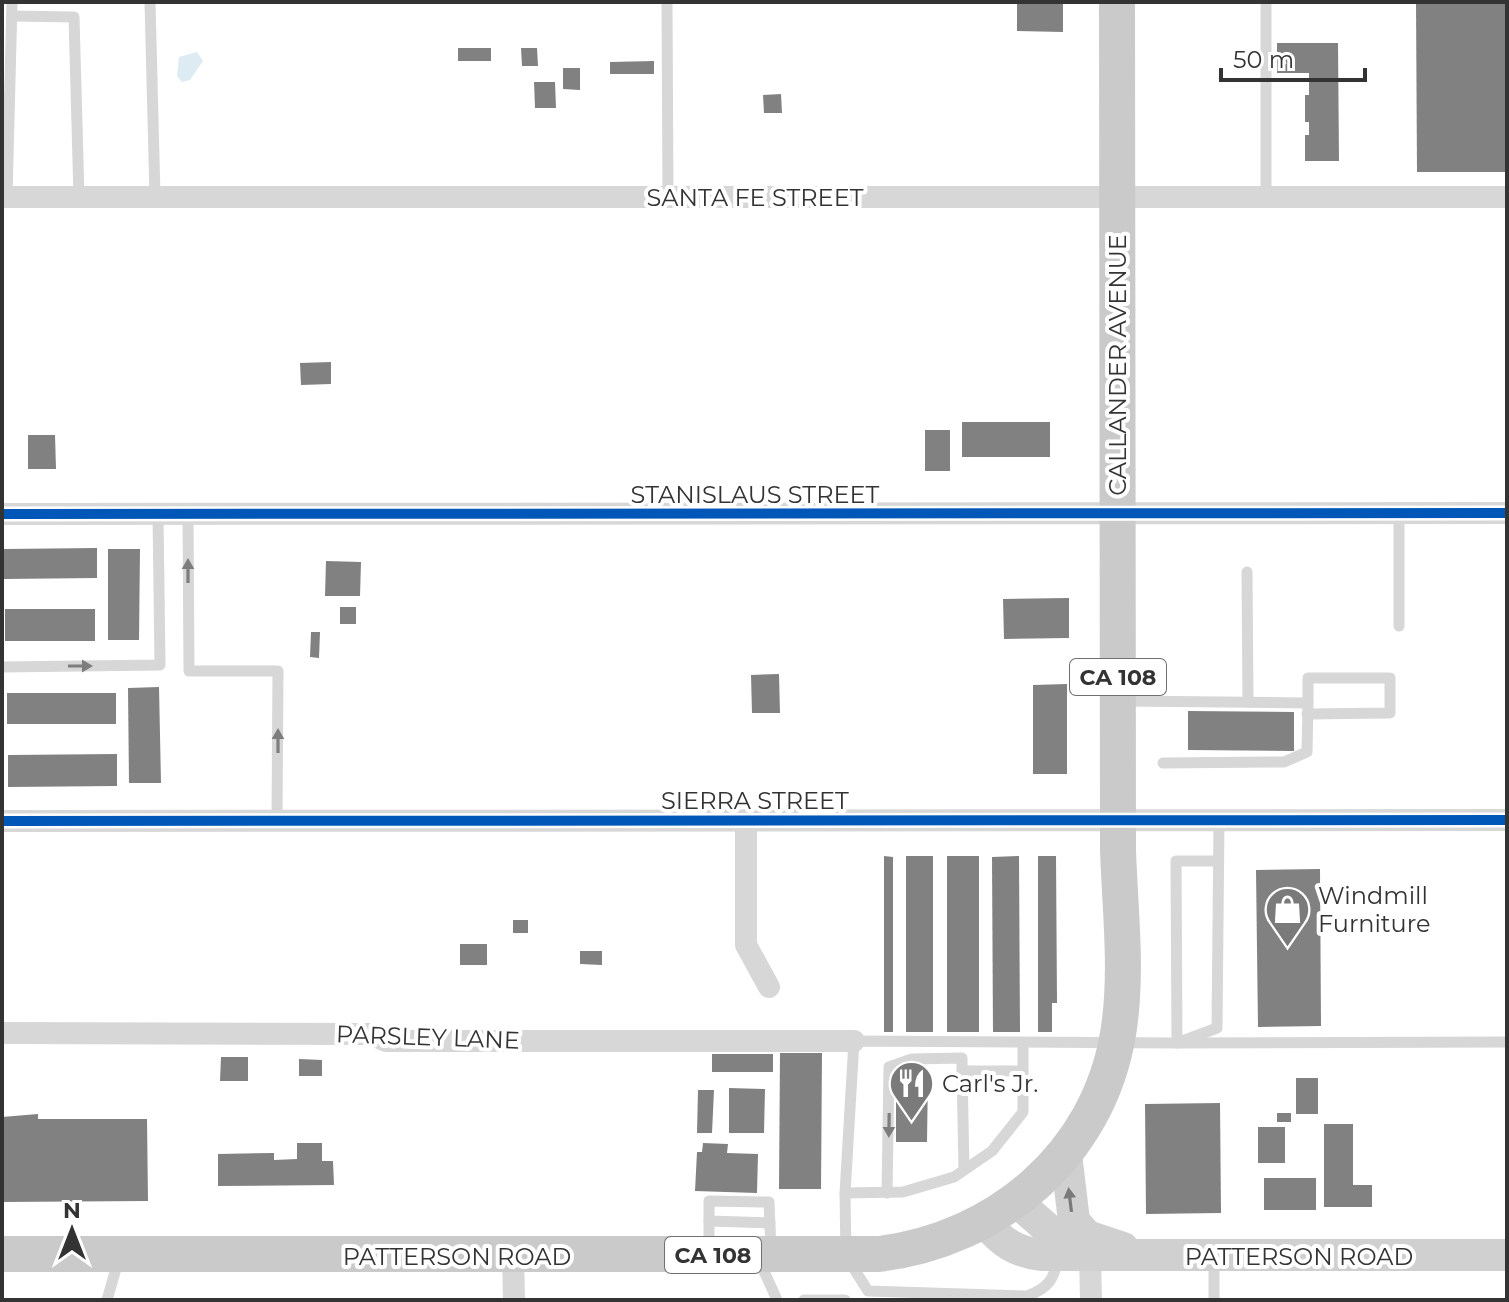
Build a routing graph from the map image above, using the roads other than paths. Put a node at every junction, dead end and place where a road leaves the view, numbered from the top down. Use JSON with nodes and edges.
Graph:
{"nodes":[{"id":1,"x":12,"y":2,"type":"edge"},
{"id":2,"x":150,"y":2,"type":"edge"},
{"id":3,"x":667,"y":2,"type":"edge"},
{"id":4,"x":1117,"y":2,"type":"edge"},
{"id":5,"x":1266,"y":2,"type":"edge"},
{"id":6,"x":12,"y":16,"type":"junction"},
{"id":7,"x":5,"y":197,"type":"edge"},
{"id":8,"x":79,"y":197,"type":"junction"},
{"id":9,"x":155,"y":197,"type":"junction"},
{"id":10,"x":668,"y":197,"type":"junction"},
{"id":11,"x":1266,"y":197,"type":"junction"},
{"id":12,"x":1507,"y":197,"type":"edge"},
{"id":13,"x":1118,"y":199,"type":"junction"},
{"id":14,"x":1117,"y":513,"type":"junction"},
{"id":15,"x":1399,"y":513,"type":"junction"},
{"id":16,"x":1507,"y":513,"type":"edge"},
{"id":17,"x":2,"y":514,"type":"edge"},
{"id":18,"x":158,"y":514,"type":"junction"},
{"id":19,"x":188,"y":514,"type":"junction"},
{"id":20,"x":1247,"y":572,"type":"dead end"},
{"id":21,"x":1399,"y":626,"type":"dead end"},
{"id":22,"x":2,"y":667,"type":"edge"},
{"id":23,"x":1118,"y":701,"type":"junction"},
{"id":24,"x":1248,"y":702,"type":"junction"},
{"id":25,"x":1308,"y":708,"type":"junction"},
{"id":26,"x":1163,"y":763,"type":"dead end"},
{"id":27,"x":277,"y":819,"type":"junction"},
{"id":28,"x":746,"y":820,"type":"junction"},
{"id":29,"x":1118,"y":820,"type":"junction"},
{"id":30,"x":1219,"y":820,"type":"junction"},
{"id":31,"x":1507,"y":820,"type":"edge"},
{"id":32,"x":2,"y":821,"type":"edge"},
{"id":33,"x":1218,"y":861,"type":"junction"},
{"id":34,"x":769,"y":987,"type":"dead end"},
{"id":35,"x":2,"y":1033,"type":"edge"},
{"id":36,"x":854,"y":1041,"type":"junction"},
{"id":37,"x":1507,"y":1042,"type":"edge"},
{"id":38,"x":1117,"y":1043,"type":"junction"},
{"id":39,"x":1177,"y":1043,"type":"junction"},
{"id":40,"x":1023,"y":1044,"type":"junction"},
{"id":41,"x":962,"y":1071,"type":"junction"},
{"id":42,"x":1023,"y":1071,"type":"junction"},
{"id":43,"x":1066,"y":1154,"type":"junction"},
{"id":44,"x":964,"y":1170,"type":"junction"},
{"id":45,"x":845,"y":1193,"type":"junction"},
{"id":46,"x":887,"y":1193,"type":"junction"},
{"id":47,"x":1015,"y":1200,"type":"junction"},
{"id":48,"x":985,"y":1222,"type":"junction"},
{"id":49,"x":709,"y":1238,"type":"junction"},
{"id":50,"x":766,"y":1245,"type":"junction"},
{"id":51,"x":912,"y":1250,"type":"joint"},
{"id":52,"x":2,"y":1254,"type":"edge"},
{"id":53,"x":513,"y":1255,"type":"junction"},
{"id":54,"x":1075,"y":1255,"type":"junction"},
{"id":55,"x":1214,"y":1255,"type":"junction"},
{"id":56,"x":1507,"y":1255,"type":"edge"},
{"id":57,"x":120,"y":1256,"type":"junction"},
{"id":58,"x":846,"y":1256,"type":"junction"},
{"id":59,"x":1145,"y":1256,"type":"junction"},
{"id":60,"x":864,"y":1296,"type":"edge"},
{"id":61,"x":992,"y":1298,"type":"edge"},
{"id":62,"x":107,"y":1300,"type":"edge"},
{"id":63,"x":514,"y":1300,"type":"edge"},
{"id":64,"x":777,"y":1300,"type":"edge"},
{"id":65,"x":804,"y":1300,"type":"edge"},
{"id":66,"x":845,"y":1300,"type":"edge"},
{"id":67,"x":1091,"y":1300,"type":"edge"},
{"id":68,"x":1214,"y":1300,"type":"edge"}],
"edges":[{"from":1,"to":6,"type":"lane"},
{"from":2,"to":9,"type":"lane"},
{"from":3,"to":10,"type":"lane"},
{"from":4,"to":13,"type":"main road","name":"CALLANDER AVENUE","number":"CA 108"},
{"from":5,"to":11,"type":"lane"},
{"from":6,"to":7,"type":"lane"},
{"from":6,"to":8,"type":"lane"},
{"from":7,"to":8,"type":"street","name":"SANTA FE STREET"},
{"from":8,"to":9,"type":"street","name":"SANTA FE STREET"},
{"from":9,"to":10,"type":"street","name":"SANTA FE STREET"},
{"from":10,"to":13,"type":"street","name":"SANTA FE STREET"},
{"from":11,"to":12,"type":"street","name":"SANTA FE STREET"},
{"from":11,"to":13,"type":"street","name":"SANTA FE STREET"},
{"from":13,"to":14,"type":"main road","name":"CALLANDER AVENUE","number":"CA 108"},
{"from":14,"to":15,"type":"street","name":"STANISLAUS STREET"},
{"from":14,"to":19,"type":"street","name":"STANISLAUS STREET"},
{"from":14,"to":23,"type":"main road","name":"CALLANDER AVENUE","number":"CA 108"},
{"from":15,"to":16,"type":"street","name":"STANISLAUS STREET"},
{"from":15,"to":21,"type":"lane"},
{"from":17,"to":18,"type":"street","name":"STANISLAUS STREET"},
{"from":18,"to":19,"type":"street","name":"STANISLAUS STREET"},
{"from":22,"to":18,"type":"lane","one_way":true},
{"from":27,"to":19,"type":"lane","one_way":true},
{"from":20,"to":24,"type":"lane"},
{"from":23,"to":24,"type":"lane"},
{"from":23,"to":29,"type":"main road","name":"CALLANDER AVENUE","number":"CA 108"},
{"from":24,"to":25,"type":"lane"},
{"from":25,"to":25,"type":"lane"},
{"from":25,"to":26,"type":"lane"},
{"from":27,"to":28,"type":"street","name":"SIERRA STREET"},
{"from":27,"to":32,"type":"street","name":"SIERRA STREET"},
{"from":28,"to":29,"type":"street","name":"SIERRA STREET"},
{"from":28,"to":34,"type":"street"},
{"from":29,"to":30,"type":"street","name":"SIERRA STREET"},
{"from":29,"to":38,"type":"main road","name":"CALLANDER AVENUE","number":"CA 108"},
{"from":30,"to":31,"type":"street","name":"SIERRA STREET"},
{"from":30,"to":33,"type":"lane"},
{"from":33,"to":39,"type":"lane"},
{"from":33,"to":39,"type":"lane"},
{"from":35,"to":36,"type":"street","name":"PARSLEY LANE"},
{"from":36,"to":40,"type":"lane"},
{"from":36,"to":45,"type":"lane"},
{"from":37,"to":39,"type":"lane"},
{"from":38,"to":39,"type":"lane"},
{"from":38,"to":40,"type":"lane"},
{"from":38,"to":43,"type":"main road","name":"CALLANDER AVENUE","number":"CA 108"},
{"from":40,"to":42,"type":"lane"},
{"from":41,"to":42,"type":"lane"},
{"from":41,"to":44,"type":"lane"},
{"from":41,"to":46,"type":"lane","one_way":true},
{"from":42,"to":44,"type":"lane"},
{"from":43,"to":47,"type":"main road","name":"CALLANDER AVENUE","number":"CA 108"},
{"from":59,"to":43,"type":"main road","one_way":true},
{"from":44,"to":46,"type":"lane"},
{"from":45,"to":46,"type":"lane"},
{"from":45,"to":58,"type":"lane"},
{"from":47,"to":48,"type":"main road","name":"CALLANDER AVENUE","number":"CA 108"},
{"from":47,"to":54,"type":"main road","name":"PATTERSON ROAD"},
{"from":48,"to":51,"type":"main road","name":"CALLANDER AVENUE","number":"CA 108"},
{"from":48,"to":54,"type":"main road","name":"PATTERSON ROAD"},
{"from":49,"to":50,"type":"main road","name":"PATTERSON ROAD","number":"CA 108"},
{"from":49,"to":50,"type":"lane"},
{"from":49,"to":53,"type":"main road","name":"PATTERSON ROAD","number":"CA 108"},
{"from":50,"to":58,"type":"main road","name":"PATTERSON ROAD","number":"CA 108"},
{"from":50,"to":64,"type":"lane"},
{"from":51,"to":58,"type":"main road","name":"PATTERSON ROAD","number":"CA 108"},
{"from":52,"to":57,"type":"main road","name":"PATTERSON ROAD","number":"CA 108"},
{"from":53,"to":57,"type":"main road","name":"PATTERSON ROAD","number":"CA 108"},
{"from":53,"to":63,"type":"street"},
{"from":54,"to":59,"type":"main road","name":"PATTERSON ROAD"},
{"from":54,"to":61,"type":"lane"},
{"from":54,"to":67,"type":"street"},
{"from":55,"to":56,"type":"main road","name":"PATTERSON ROAD"},
{"from":55,"to":59,"type":"main road","name":"PATTERSON ROAD"},
{"from":55,"to":68,"type":"lane"},
{"from":57,"to":62,"type":"lane"},
{"from":58,"to":60,"type":"lane"},
{"from":60,"to":61,"type":"lane"},
{"from":65,"to":66,"type":"lane"}]}
